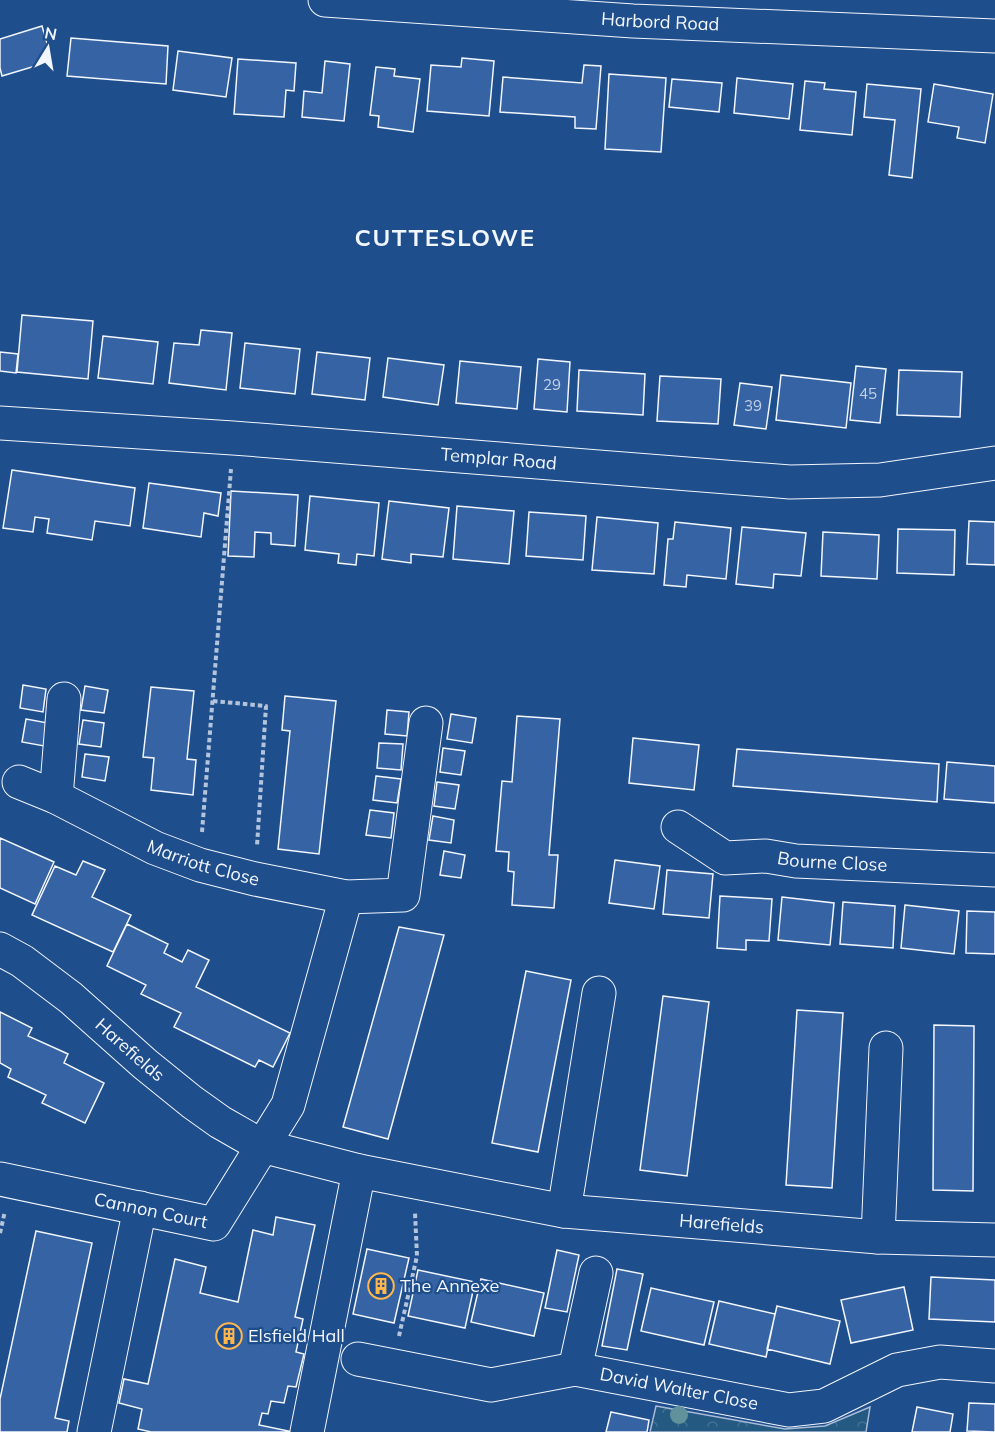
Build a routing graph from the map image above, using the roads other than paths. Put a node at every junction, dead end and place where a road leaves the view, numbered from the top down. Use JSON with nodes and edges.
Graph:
{"nodes":[{"id":1,"x":325,"y":0,"type":"edge"},
{"id":2,"x":995,"y":36,"type":"edge"},
{"id":3,"x":0,"y":423,"type":"edge"},
{"id":4,"x":995,"y":463,"type":"edge"},
{"id":5,"x":64,"y":699,"type":"dead end"},
{"id":6,"x":426,"y":723,"type":"dead end"},
{"id":7,"x":19,"y":782,"type":"dead end"},
{"id":8,"x":56,"y":797,"type":"junction"},
{"id":9,"x":678,"y":827,"type":"dead end"},
{"id":10,"x":995,"y":870,"type":"edge"},
{"id":11,"x":346,"y":897,"type":"junction"},
{"id":12,"x":0,"y":950,"type":"edge"},
{"id":13,"x":599,"y":993,"type":"dead end"},
{"id":14,"x":886,"y":1048,"type":"dead end"},
{"id":15,"x":262,"y":1146,"type":"junction"},
{"id":16,"x":359,"y":1171,"type":"junction"},
{"id":17,"x":0,"y":1179,"type":"edge"},
{"id":18,"x":140,"y":1208,"type":"junction"},
{"id":19,"x":564,"y":1211,"type":"junction"},
{"id":20,"x":878,"y":1237,"type":"junction"},
{"id":21,"x":995,"y":1240,"type":"edge"},
{"id":22,"x":596,"y":1273,"type":"dead end"},
{"id":23,"x":358,"y":1359,"type":"dead end"},
{"id":24,"x":995,"y":1366,"type":"edge"},
{"id":25,"x":575,"y":1369,"type":"junction"},
{"id":26,"x":94,"y":1432,"type":"edge"},
{"id":27,"x":307,"y":1432,"type":"edge"}],
"edges":[{"from":1,"to":2,"type":"street","name":"Harbord Road"},
{"from":3,"to":4,"type":"street","name":"Templar Road"},
{"from":5,"to":8,"type":"street"},
{"from":6,"to":11,"type":"street","name":"Marriott Close"},
{"from":7,"to":8,"type":"street","name":"Marriott Close"},
{"from":8,"to":11,"type":"street","name":"Marriott Close"},
{"from":9,"to":10,"type":"street","name":"Bourne Close"},
{"from":11,"to":15,"type":"street"},
{"from":12,"to":15,"type":"street","name":"Harefields"},
{"from":13,"to":19,"type":"street"},
{"from":14,"to":20,"type":"street"},
{"from":15,"to":16,"type":"street","name":"Harefields"},
{"from":15,"to":18,"type":"street","name":"Cannon Court"},
{"from":16,"to":19,"type":"street","name":"Harefields"},
{"from":16,"to":27,"type":"street"},
{"from":17,"to":18,"type":"street","name":"Cannon Court"},
{"from":18,"to":26,"type":"street"},
{"from":19,"to":20,"type":"street","name":"Harefields"},
{"from":20,"to":21,"type":"street","name":"Harefields"},
{"from":22,"to":25,"type":"street"},
{"from":23,"to":25,"type":"street","name":"David Walter Close"},
{"from":24,"to":25,"type":"street","name":"David Walter Close"}]}
